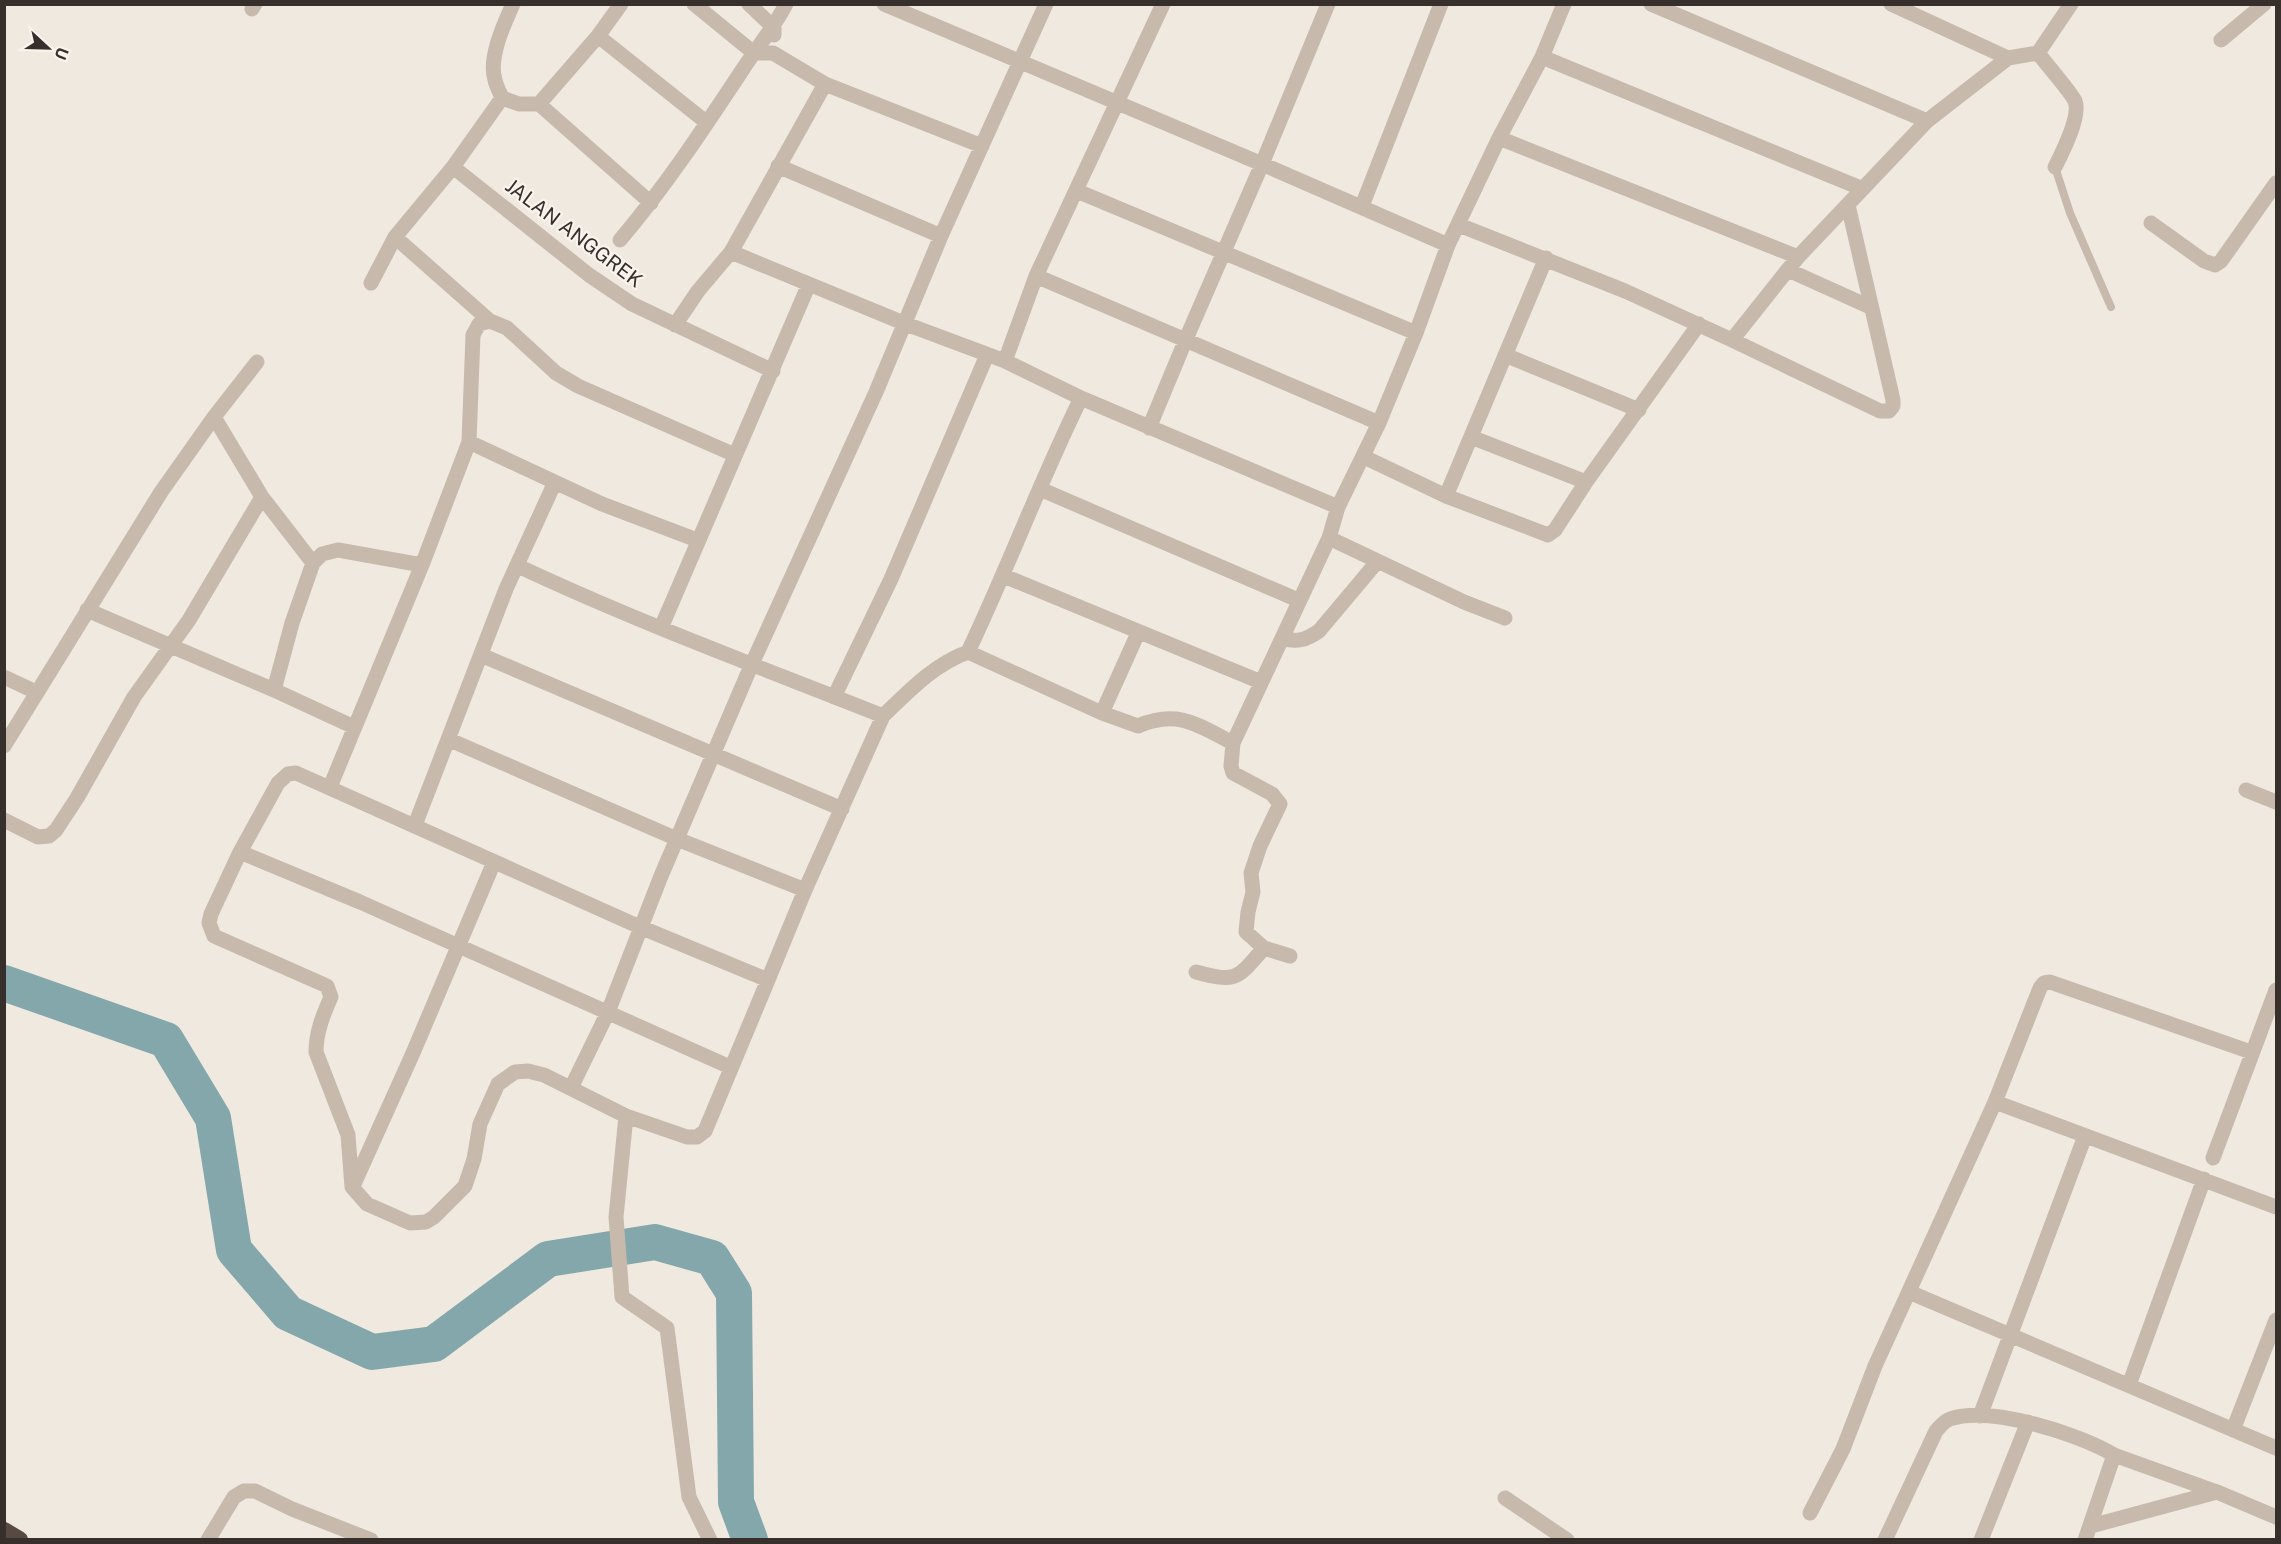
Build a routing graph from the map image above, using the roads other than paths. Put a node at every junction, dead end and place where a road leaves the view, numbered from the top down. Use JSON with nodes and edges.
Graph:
{"nodes":[{"id":1,"x":513,"y":4,"type":"edge"},
{"id":2,"x":621,"y":4,"type":"edge"},
{"id":3,"x":694,"y":4,"type":"edge"},
{"id":4,"x":748,"y":4,"type":"edge"},
{"id":5,"x":786,"y":4,"type":"edge"},
{"id":6,"x":884,"y":4,"type":"edge"},
{"id":7,"x":1046,"y":4,"type":"edge"},
{"id":8,"x":1163,"y":4,"type":"edge"},
{"id":9,"x":1328,"y":4,"type":"edge"},
{"id":10,"x":1441,"y":4,"type":"edge"},
{"id":11,"x":1564,"y":4,"type":"edge"},
{"id":12,"x":1651,"y":4,"type":"edge"},
{"id":13,"x":1891,"y":4,"type":"edge"},
{"id":14,"x":2071,"y":4,"type":"edge"},
{"id":15,"x":2264,"y":4,"type":"edge"},
{"id":16,"x":920,"y":11,"type":"edge"},
{"id":17,"x":774,"y":28,"type":"junction"},
{"id":18,"x":598,"y":36,"type":"junction"},
{"id":19,"x":2221,"y":40,"type":"dead end"},
{"id":20,"x":754,"y":53,"type":"junction"},
{"id":21,"x":773,"y":53,"type":"junction"},
{"id":22,"x":2038,"y":54,"type":"junction"},
{"id":23,"x":1542,"y":57,"type":"junction"},
{"id":24,"x":2008,"y":58,"type":"junction"},
{"id":25,"x":1020,"y":62,"type":"junction"},
{"id":26,"x":825,"y":84,"type":"junction"},
{"id":27,"x":502,"y":98,"type":"junction"},
{"id":28,"x":1117,"y":102,"type":"junction"},
{"id":29,"x":539,"y":104,"type":"junction"},
{"id":30,"x":1927,"y":121,"type":"junction"},
{"id":31,"x":706,"y":122,"type":"junction"},
{"id":32,"x":1499,"y":138,"type":"junction"},
{"id":33,"x":982,"y":146,"type":"junction"},
{"id":34,"x":1263,"y":164,"type":"junction"},
{"id":35,"x":453,"y":166,"type":"junction"},
{"id":36,"x":778,"y":166,"type":"junction"},
{"id":37,"x":2055,"y":167,"type":"joint"},
{"id":38,"x":2277,"y":183,"type":"edge"},
{"id":39,"x":1863,"y":189,"type":"junction"},
{"id":40,"x":1077,"y":191,"type":"junction"},
{"id":41,"x":651,"y":203,"type":"junction"},
{"id":42,"x":1848,"y":205,"type":"junction"},
{"id":43,"x":1362,"y":206,"type":"junction"},
{"id":44,"x":2151,"y":223,"type":"dead end"},
{"id":45,"x":1459,"y":225,"type":"junction"},
{"id":46,"x":941,"y":236,"type":"junction"},
{"id":47,"x":395,"y":237,"type":"junction"},
{"id":48,"x":620,"y":240,"type":"dead end"},
{"id":49,"x":1448,"y":245,"type":"junction"},
{"id":50,"x":731,"y":252,"type":"junction"},
{"id":51,"x":1224,"y":254,"type":"junction"},
{"id":52,"x":1798,"y":257,"type":"junction"},
{"id":53,"x":1546,"y":258,"type":"junction"},
{"id":54,"x":1788,"y":270,"type":"junction"},
{"id":55,"x":1036,"y":276,"type":"junction"},
{"id":56,"x":371,"y":283,"type":"dead end"},
{"id":57,"x":809,"y":284,"type":"junction"},
{"id":58,"x":1870,"y":307,"type":"junction"},
{"id":59,"x":2111,"y":307,"type":"dead end"},
{"id":60,"x":490,"y":321,"type":"junction"},
{"id":61,"x":906,"y":324,"type":"junction"},
{"id":62,"x":1699,"y":324,"type":"junction"},
{"id":63,"x":675,"y":325,"type":"junction"},
{"id":64,"x":1416,"y":333,"type":"junction"},
{"id":65,"x":1185,"y":339,"type":"junction"},
{"id":66,"x":1732,"y":340,"type":"junction"},
{"id":67,"x":987,"y":355,"type":"junction"},
{"id":68,"x":1505,"y":355,"type":"junction"},
{"id":69,"x":1005,"y":361,"type":"junction"},
{"id":70,"x":257,"y":362,"type":"dead end"},
{"id":71,"x":773,"y":371,"type":"junction"},
{"id":72,"x":1081,"y":398,"type":"junction"},
{"id":73,"x":1639,"y":410,"type":"junction"},
{"id":74,"x":214,"y":417,"type":"junction"},
{"id":75,"x":1379,"y":423,"type":"junction"},
{"id":76,"x":1149,"y":428,"type":"junction"},
{"id":77,"x":1471,"y":437,"type":"junction"},
{"id":78,"x":469,"y":442,"type":"junction"},
{"id":79,"x":735,"y":455,"type":"junction"},
{"id":80,"x":1364,"y":457,"type":"junction"},
{"id":81,"x":555,"y":482,"type":"junction"},
{"id":82,"x":1586,"y":482,"type":"junction"},
{"id":83,"x":1040,"y":489,"type":"junction"},
{"id":84,"x":1446,"y":496,"type":"junction"},
{"id":85,"x":262,"y":497,"type":"junction"},
{"id":86,"x":1338,"y":507,"type":"junction"},
{"id":87,"x":1329,"y":538,"type":"junction"},
{"id":88,"x":698,"y":540,"type":"junction"},
{"id":89,"x":1377,"y":562,"type":"junction"},
{"id":90,"x":313,"y":564,"type":"junction"},
{"id":91,"x":422,"y":565,"type":"junction"},
{"id":92,"x":518,"y":566,"type":"junction"},
{"id":93,"x":1004,"y":576,"type":"junction"},
{"id":94,"x":1298,"y":600,"type":"junction"},
{"id":95,"x":87,"y":610,"type":"junction"},
{"id":96,"x":1505,"y":618,"type":"dead end"},
{"id":97,"x":661,"y":628,"type":"junction"},
{"id":98,"x":1138,"y":633,"type":"junction"},
{"id":99,"x":1283,"y":639,"type":"junction"},
{"id":100,"x":172,"y":645,"type":"junction"},
{"id":101,"x":968,"y":652,"type":"junction"},
{"id":102,"x":480,"y":655,"type":"junction"},
{"id":103,"x":751,"y":666,"type":"junction"},
{"id":104,"x":4,"y":677,"type":"edge"},
{"id":105,"x":1261,"y":682,"type":"junction"},
{"id":106,"x":274,"y":690,"type":"junction"},
{"id":107,"x":36,"y":692,"type":"junction"},
{"id":108,"x":834,"y":697,"type":"junction"},
{"id":109,"x":1102,"y":713,"type":"junction"},
{"id":110,"x":883,"y":716,"type":"junction"},
{"id":111,"x":354,"y":727,"type":"junction"},
{"id":112,"x":450,"y":740,"type":"junction"},
{"id":113,"x":1233,"y":743,"type":"junction"},
{"id":114,"x":4,"y":746,"type":"edge"},
{"id":115,"x":714,"y":754,"type":"junction"},
{"id":116,"x":330,"y":787,"type":"junction"},
{"id":117,"x":2246,"y":790,"type":"dead end"},
{"id":118,"x":2277,"y":802,"type":"edge"},
{"id":119,"x":842,"y":809,"type":"junction"},
{"id":120,"x":4,"y":820,"type":"edge"},
{"id":121,"x":416,"y":825,"type":"junction"},
{"id":122,"x":677,"y":838,"type":"junction"},
{"id":123,"x":240,"y":852,"type":"junction"},
{"id":124,"x":494,"y":862,"type":"junction"},
{"id":125,"x":805,"y":890,"type":"junction"},
{"id":126,"x":640,"y":927,"type":"junction"},
{"id":127,"x":459,"y":946,"type":"junction"},
{"id":128,"x":1264,"y":948,"type":"junction"},
{"id":129,"x":1290,"y":956,"type":"dead end"},
{"id":130,"x":1196,"y":972,"type":"dead end"},
{"id":131,"x":768,"y":980,"type":"junction"},
{"id":132,"x":2277,"y":990,"type":"edge"},
{"id":133,"x":608,"y":1012,"type":"junction"},
{"id":134,"x":2251,"y":1052,"type":"junction"},
{"id":135,"x":730,"y":1067,"type":"junction"},
{"id":136,"x":571,"y":1088,"type":"junction"},
{"id":137,"x":1995,"y":1102,"type":"junction"},
{"id":138,"x":626,"y":1116,"type":"junction"},
{"id":139,"x":2085,"y":1136,"type":"junction"},
{"id":140,"x":2213,"y":1158,"type":"dead end"},
{"id":141,"x":2204,"y":1179,"type":"junction"},
{"id":142,"x":352,"y":1187,"type":"junction"},
{"id":143,"x":2277,"y":1207,"type":"edge"},
{"id":144,"x":1909,"y":1292,"type":"junction"},
{"id":145,"x":2277,"y":1320,"type":"edge"},
{"id":146,"x":2010,"y":1335,"type":"junction"},
{"id":147,"x":2129,"y":1385,"type":"junction"},
{"id":148,"x":1980,"y":1416,"type":"junction"},
{"id":149,"x":2028,"y":1422,"type":"junction"},
{"id":150,"x":2233,"y":1430,"type":"junction"},
{"id":151,"x":2277,"y":1448,"type":"edge"},
{"id":152,"x":2114,"y":1455,"type":"junction"},
{"id":153,"x":2217,"y":1492,"type":"junction"},
{"id":154,"x":1505,"y":1498,"type":"dead end"},
{"id":155,"x":1810,"y":1513,"type":"dead end"},
{"id":156,"x":2277,"y":1517,"type":"edge"},
{"id":157,"x":4,"y":1531,"type":"edge"},
{"id":158,"x":2088,"y":1533,"type":"edge"},
{"id":159,"x":19,"y":1539,"type":"edge"},
{"id":160,"x":208,"y":1539,"type":"edge"},
{"id":161,"x":371,"y":1539,"type":"edge"},
{"id":162,"x":710,"y":1539,"type":"edge"},
{"id":163,"x":1568,"y":1539,"type":"edge"},
{"id":164,"x":1885,"y":1539,"type":"edge"},
{"id":165,"x":1981,"y":1539,"type":"edge"}],
"edges":[{"from":1,"to":27,"type":"street"},
{"from":2,"to":18,"type":"street"},
{"from":3,"to":20,"type":"street"},
{"from":4,"to":17,"type":"street"},
{"from":5,"to":17,"type":"street"},
{"from":6,"to":16,"type":"street"},
{"from":7,"to":25,"type":"street"},
{"from":8,"to":28,"type":"street"},
{"from":9,"to":34,"type":"street"},
{"from":10,"to":43,"type":"street"},
{"from":11,"to":23,"type":"street"},
{"from":12,"to":30,"type":"street"},
{"from":13,"to":24,"type":"street"},
{"from":14,"to":22,"type":"street"},
{"from":15,"to":19,"type":"street"},
{"from":16,"to":25,"type":"street"},
{"from":17,"to":20,"type":"street"},
{"from":17,"to":21,"type":"street"},
{"from":18,"to":29,"type":"street"},
{"from":18,"to":31,"type":"street"},
{"from":20,"to":21,"type":"street"},
{"from":20,"to":31,"type":"street"},
{"from":21,"to":26,"type":"street"},
{"from":22,"to":24,"type":"street"},
{"from":22,"to":37,"type":"street"},
{"from":23,"to":32,"type":"street"},
{"from":23,"to":39,"type":"street"},
{"from":24,"to":30,"type":"street"},
{"from":25,"to":28,"type":"street"},
{"from":25,"to":33,"type":"street"},
{"from":26,"to":33,"type":"street"},
{"from":26,"to":36,"type":"street"},
{"from":27,"to":29,"type":"street"},
{"from":27,"to":35,"type":"street"},
{"from":28,"to":34,"type":"street"},
{"from":28,"to":40,"type":"street"},
{"from":29,"to":41,"type":"street"},
{"from":30,"to":39,"type":"street"},
{"from":31,"to":41,"type":"street"},
{"from":32,"to":45,"type":"street"},
{"from":32,"to":52,"type":"street"},
{"from":33,"to":46,"type":"street"},
{"from":34,"to":43,"type":"street"},
{"from":34,"to":51,"type":"street"},
{"from":35,"to":47,"type":"street"},
{"from":35,"to":63,"type":"street","name":"JALAN ANGGREK"},
{"from":36,"to":46,"type":"street"},
{"from":36,"to":50,"type":"street"},
{"from":37,"to":59,"type":"lane"},
{"from":38,"to":44,"type":"street"},
{"from":39,"to":42,"type":"street"},
{"from":40,"to":51,"type":"street"},
{"from":40,"to":55,"type":"street"},
{"from":41,"to":48,"type":"street"},
{"from":42,"to":52,"type":"street"},
{"from":42,"to":58,"type":"street"},
{"from":43,"to":49,"type":"street"},
{"from":45,"to":49,"type":"street"},
{"from":45,"to":53,"type":"street"},
{"from":46,"to":61,"type":"street"},
{"from":47,"to":56,"type":"street"},
{"from":47,"to":60,"type":"street"},
{"from":49,"to":64,"type":"street"},
{"from":50,"to":57,"type":"street"},
{"from":50,"to":63,"type":"street"},
{"from":51,"to":64,"type":"street"},
{"from":51,"to":65,"type":"street"},
{"from":52,"to":54,"type":"street"},
{"from":53,"to":62,"type":"street"},
{"from":53,"to":68,"type":"street"},
{"from":54,"to":58,"type":"street"},
{"from":54,"to":66,"type":"street"},
{"from":55,"to":65,"type":"street"},
{"from":55,"to":69,"type":"street"},
{"from":57,"to":61,"type":"street"},
{"from":57,"to":71,"type":"street"},
{"from":58,"to":66,"type":"street"},
{"from":60,"to":78,"type":"street"},
{"from":60,"to":79,"type":"street"},
{"from":61,"to":67,"type":"street"},
{"from":61,"to":103,"type":"street"},
{"from":62,"to":66,"type":"street"},
{"from":62,"to":73,"type":"street"},
{"from":63,"to":71,"type":"street","name":"JALAN ANGGREK"},
{"from":64,"to":75,"type":"street"},
{"from":65,"to":75,"type":"street"},
{"from":65,"to":76,"type":"street"},
{"from":67,"to":69,"type":"street"},
{"from":67,"to":108,"type":"street"},
{"from":68,"to":73,"type":"street"},
{"from":68,"to":77,"type":"street"},
{"from":69,"to":72,"type":"street"},
{"from":70,"to":74,"type":"street"},
{"from":71,"to":79,"type":"street"},
{"from":72,"to":76,"type":"street"},
{"from":72,"to":83,"type":"street"},
{"from":73,"to":82,"type":"street"},
{"from":74,"to":85,"type":"street"},
{"from":74,"to":95,"type":"street"},
{"from":75,"to":80,"type":"street"},
{"from":76,"to":86,"type":"street"},
{"from":77,"to":82,"type":"street"},
{"from":77,"to":84,"type":"street"},
{"from":78,"to":81,"type":"street"},
{"from":78,"to":91,"type":"street"},
{"from":79,"to":88,"type":"street"},
{"from":80,"to":84,"type":"street"},
{"from":80,"to":86,"type":"street"},
{"from":81,"to":88,"type":"street"},
{"from":81,"to":92,"type":"street"},
{"from":82,"to":84,"type":"street"},
{"from":83,"to":93,"type":"street"},
{"from":83,"to":94,"type":"street"},
{"from":85,"to":90,"type":"street"},
{"from":85,"to":100,"type":"street"},
{"from":86,"to":87,"type":"street"},
{"from":87,"to":89,"type":"street"},
{"from":87,"to":94,"type":"street"},
{"from":88,"to":97,"type":"street"},
{"from":89,"to":96,"type":"street"},
{"from":89,"to":99,"type":"street"},
{"from":90,"to":91,"type":"street"},
{"from":90,"to":106,"type":"street"},
{"from":91,"to":111,"type":"street"},
{"from":92,"to":97,"type":"street"},
{"from":92,"to":102,"type":"street"},
{"from":93,"to":98,"type":"street"},
{"from":93,"to":101,"type":"street"},
{"from":94,"to":99,"type":"street"},
{"from":95,"to":100,"type":"street"},
{"from":95,"to":107,"type":"street"},
{"from":97,"to":103,"type":"street"},
{"from":98,"to":105,"type":"street"},
{"from":98,"to":109,"type":"street"},
{"from":99,"to":105,"type":"street"},
{"from":100,"to":106,"type":"street"},
{"from":100,"to":120,"type":"street"},
{"from":101,"to":109,"type":"street"},
{"from":101,"to":110,"type":"street"},
{"from":102,"to":112,"type":"street"},
{"from":102,"to":115,"type":"street"},
{"from":103,"to":108,"type":"street"},
{"from":103,"to":115,"type":"street"},
{"from":104,"to":107,"type":"street"},
{"from":105,"to":113,"type":"street"},
{"from":106,"to":111,"type":"street"},
{"from":107,"to":114,"type":"street"},
{"from":108,"to":110,"type":"street"},
{"from":109,"to":113,"type":"street"},
{"from":110,"to":119,"type":"street"},
{"from":111,"to":116,"type":"street"},
{"from":112,"to":121,"type":"street"},
{"from":112,"to":122,"type":"street"},
{"from":113,"to":128,"type":"street"},
{"from":115,"to":119,"type":"street"},
{"from":115,"to":122,"type":"street"},
{"from":116,"to":121,"type":"street"},
{"from":116,"to":123,"type":"street"},
{"from":117,"to":118,"type":"street"},
{"from":119,"to":125,"type":"street"},
{"from":121,"to":124,"type":"street"},
{"from":122,"to":125,"type":"street"},
{"from":122,"to":126,"type":"street"},
{"from":123,"to":127,"type":"street"},
{"from":123,"to":142,"type":"street"},
{"from":124,"to":126,"type":"street"},
{"from":124,"to":127,"type":"street"},
{"from":125,"to":131,"type":"street"},
{"from":126,"to":131,"type":"street"},
{"from":126,"to":133,"type":"street"},
{"from":127,"to":133,"type":"street"},
{"from":127,"to":142,"type":"street"},
{"from":128,"to":129,"type":"street"},
{"from":128,"to":130,"type":"street"},
{"from":131,"to":135,"type":"street"},
{"from":132,"to":134,"type":"street"},
{"from":133,"to":135,"type":"street"},
{"from":133,"to":136,"type":"street"},
{"from":134,"to":137,"type":"street"},
{"from":134,"to":140,"type":"street"},
{"from":135,"to":138,"type":"street"},
{"from":136,"to":138,"type":"street"},
{"from":136,"to":142,"type":"street"},
{"from":137,"to":139,"type":"street"},
{"from":137,"to":144,"type":"street"},
{"from":138,"to":162,"type":"street"},
{"from":139,"to":141,"type":"street"},
{"from":139,"to":146,"type":"street"},
{"from":141,"to":143,"type":"street"},
{"from":141,"to":147,"type":"street"},
{"from":144,"to":146,"type":"street"},
{"from":144,"to":155,"type":"street"},
{"from":145,"to":150,"type":"street"},
{"from":146,"to":147,"type":"street"},
{"from":146,"to":148,"type":"street"},
{"from":147,"to":150,"type":"street"},
{"from":148,"to":149,"type":"street"},
{"from":148,"to":164,"type":"street"},
{"from":149,"to":152,"type":"street"},
{"from":149,"to":165,"type":"street"},
{"from":150,"to":151,"type":"street"},
{"from":152,"to":153,"type":"street"},
{"from":152,"to":158,"type":"street"},
{"from":153,"to":156,"type":"street"},
{"from":153,"to":158,"type":"street"},
{"from":154,"to":163,"type":"street"},
{"from":157,"to":159,"type":"highway"},
{"from":160,"to":161,"type":"street"}]}
